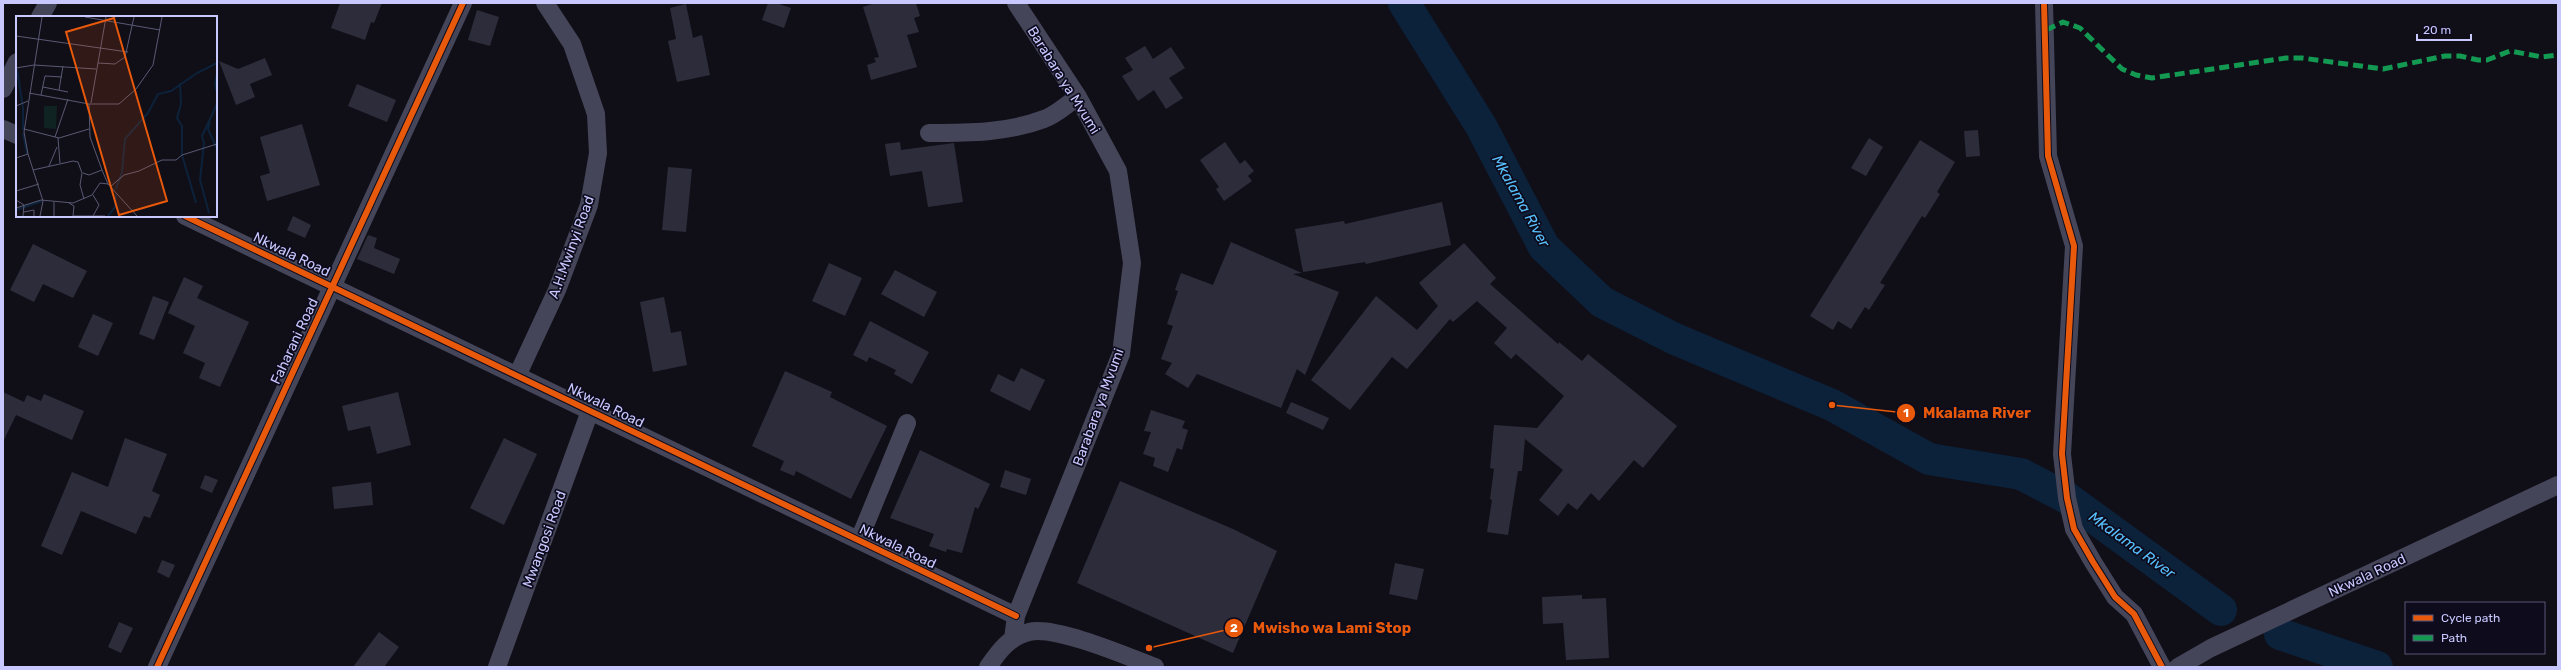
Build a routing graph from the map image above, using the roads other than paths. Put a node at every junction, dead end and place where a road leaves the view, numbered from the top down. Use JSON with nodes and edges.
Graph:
{"nodes":[{"id":1,"x":48,"y":3,"type":"edge"},
{"id":2,"x":463,"y":3,"type":"edge"},
{"id":3,"x":545,"y":3,"type":"edge"},
{"id":4,"x":1016,"y":3,"type":"edge"},
{"id":5,"x":2044,"y":3,"type":"edge"},
{"id":6,"x":41,"y":16,"type":"edge"},
{"id":7,"x":16,"y":64,"type":"edge"},
{"id":8,"x":3,"y":90,"type":"edge"},
{"id":9,"x":1078,"y":97,"type":"junction"},
{"id":10,"x":3,"y":129,"type":"edge"},
{"id":11,"x":929,"y":133,"type":"dead end"},
{"id":12,"x":16,"y":136,"type":"edge"},
{"id":13,"x":187,"y":217,"type":"edge"},
{"id":14,"x":332,"y":287,"type":"junction"},
{"id":15,"x":518,"y":376,"type":"junction"},
{"id":16,"x":590,"y":411,"type":"junction"},
{"id":17,"x":907,"y":423,"type":"dead end"},
{"id":18,"x":2558,"y":485,"type":"edge"},
{"id":19,"x":859,"y":540,"type":"junction"},
{"id":20,"x":1016,"y":616,"type":"junction"},
{"id":21,"x":1021,"y":635,"type":"junction"},
{"id":22,"x":157,"y":667,"type":"edge"},
{"id":23,"x":497,"y":667,"type":"edge"},
{"id":24,"x":988,"y":667,"type":"edge"},
{"id":25,"x":1155,"y":667,"type":"edge"},
{"id":26,"x":2162,"y":667,"type":"edge"},
{"id":27,"x":2178,"y":667,"type":"edge"}],
"edges":[{"from":1,"to":6,"type":"street"},
{"from":2,"to":14,"type":"street","name":"Faharani Road"},
{"from":3,"to":15,"type":"street","name":"A.H.Mwinyi Road"},
{"from":4,"to":9,"type":"street","name":"Barabara ya Mvumi"},
{"from":5,"to":26,"type":"street"},
{"from":7,"to":8,"type":"street"},
{"from":9,"to":11,"type":"street"},
{"from":9,"to":20,"type":"street","name":"Barabara ya Mvumi"},
{"from":10,"to":12,"type":"street"},
{"from":13,"to":14,"type":"street","name":"Nkwala Road"},
{"from":14,"to":15,"type":"street","name":"Nkwala Road"},
{"from":14,"to":22,"type":"street","name":"Faharani Road"},
{"from":15,"to":16,"type":"street","name":"Nkwala Road"},
{"from":16,"to":19,"type":"street","name":"Nkwala Road"},
{"from":16,"to":23,"type":"street","name":"Mwangosi Road"},
{"from":17,"to":19,"type":"street"},
{"from":18,"to":27,"type":"street","name":"Nkwala Road"},
{"from":19,"to":20,"type":"street","name":"Nkwala Road"},
{"from":20,"to":21,"type":"street","name":"Barabara ya Mvumi"},
{"from":21,"to":24,"type":"street"},
{"from":21,"to":25,"type":"street"}]}
